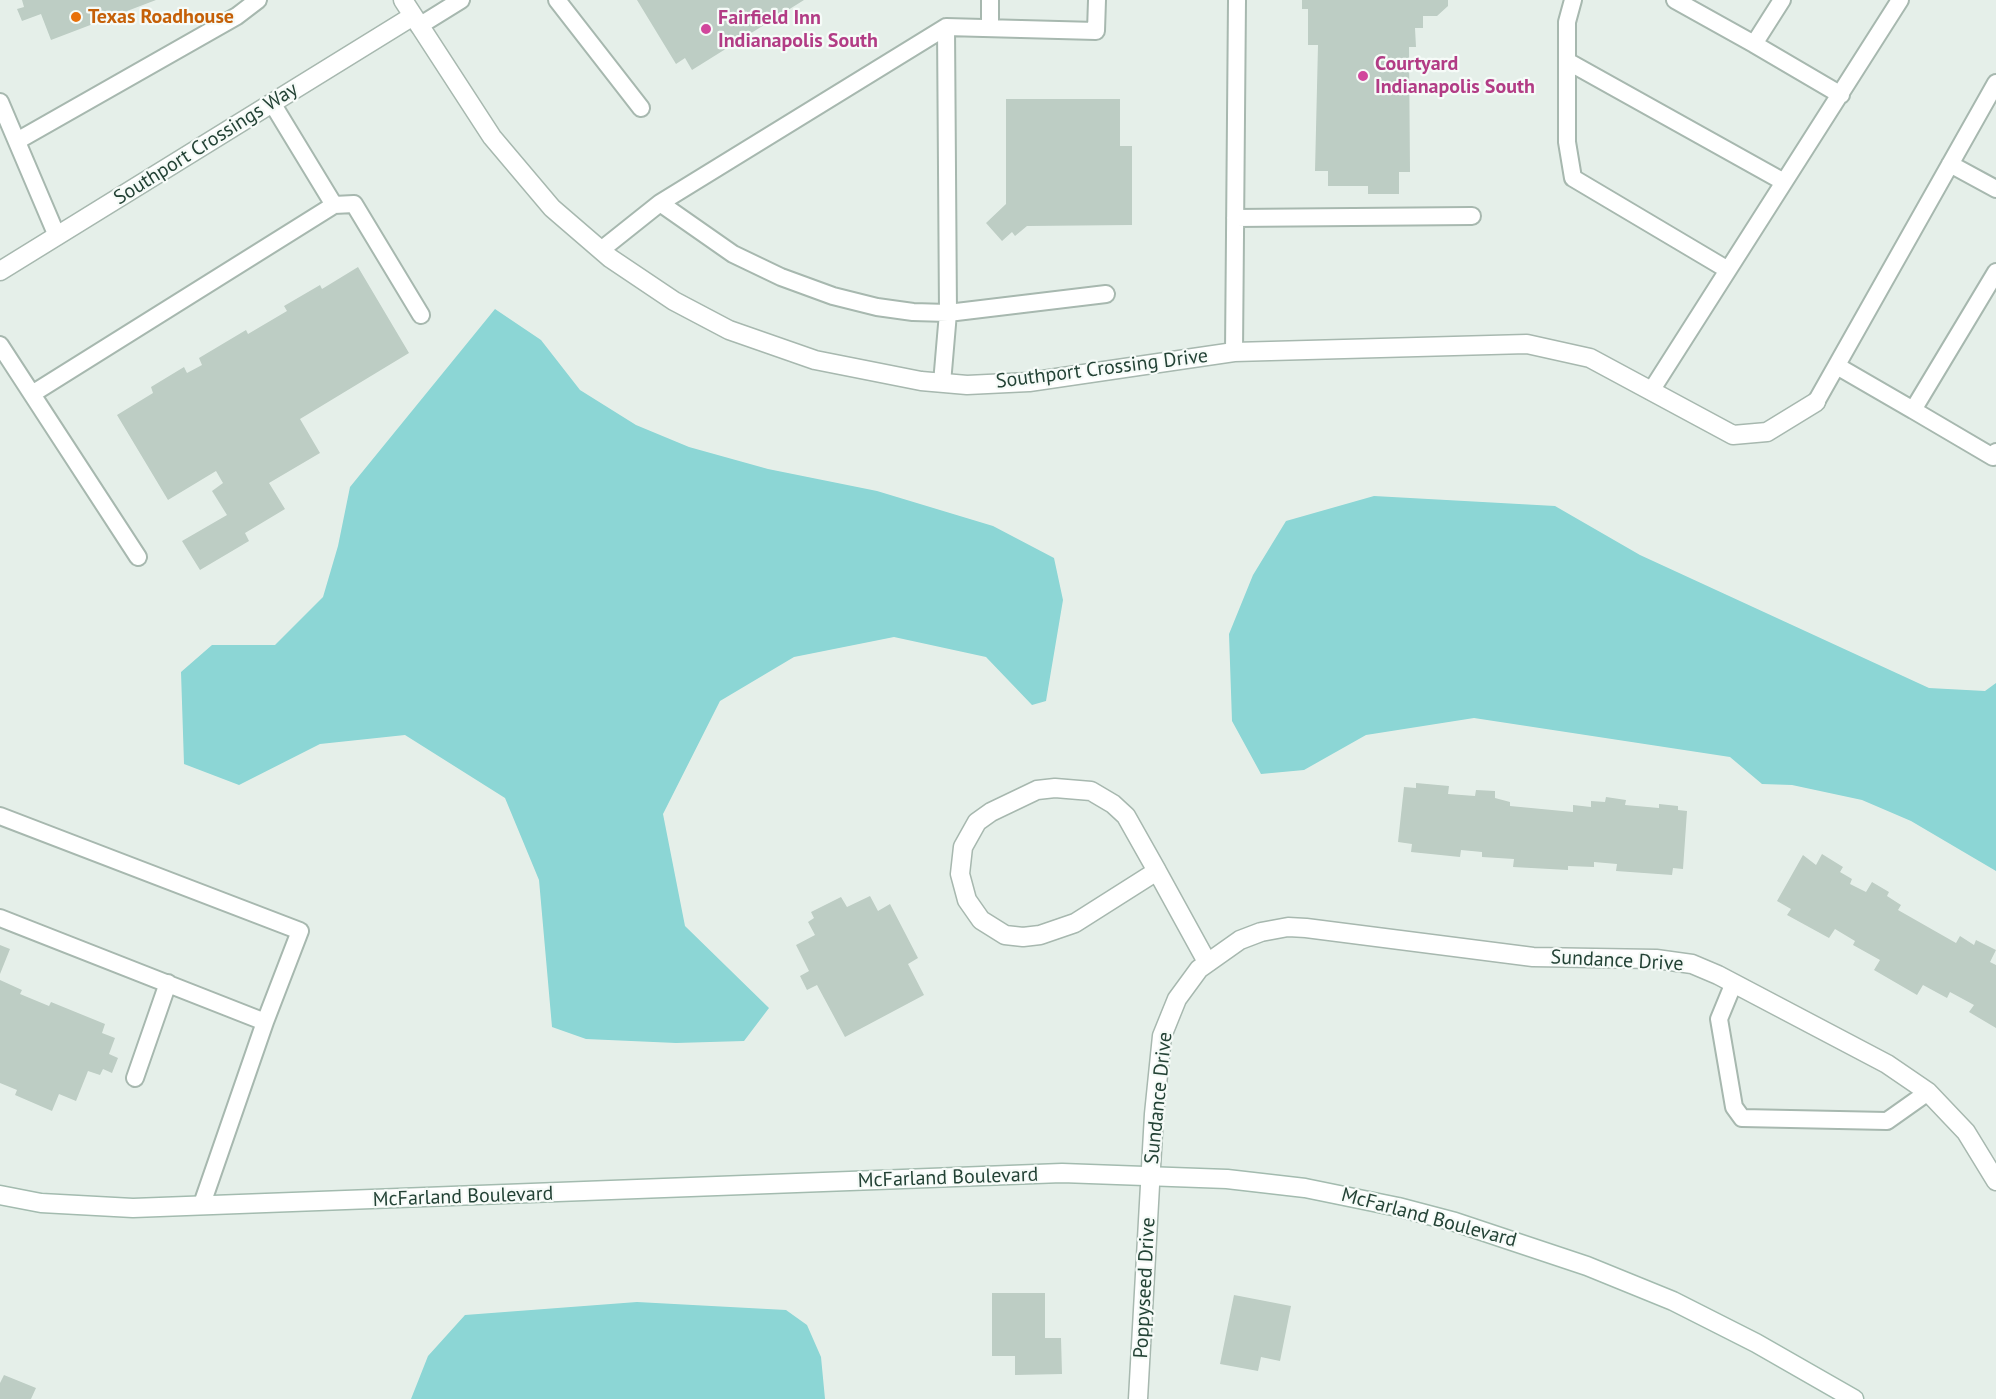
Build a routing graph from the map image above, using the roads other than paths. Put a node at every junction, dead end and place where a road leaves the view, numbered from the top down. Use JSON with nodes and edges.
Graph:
{"nodes":[{"id":1,"x":258,"y":0,"type":"edge"},
{"id":2,"x":403,"y":0,"type":"edge"},
{"id":3,"x":461,"y":0,"type":"edge"},
{"id":4,"x":557,"y":0,"type":"edge"},
{"id":5,"x":990,"y":0,"type":"edge"},
{"id":6,"x":1096,"y":0,"type":"edge"},
{"id":7,"x":1237,"y":0,"type":"edge"},
{"id":8,"x":1573,"y":0,"type":"edge"},
{"id":9,"x":1675,"y":0,"type":"edge"},
{"id":10,"x":1782,"y":0,"type":"edge"},
{"id":11,"x":1900,"y":0,"type":"edge"},
{"id":12,"x":416,"y":21,"type":"junction"},
{"id":13,"x":946,"y":27,"type":"junction"},
{"id":14,"x":990,"y":28,"type":"junction"},
{"id":15,"x":1754,"y":44,"type":"junction"},
{"id":16,"x":1567,"y":61,"type":"junction"},
{"id":17,"x":1996,"y":83,"type":"edge"},
{"id":18,"x":1841,"y":95,"type":"junction"},
{"id":19,"x":0,"y":102,"type":"edge"},
{"id":20,"x":272,"y":103,"type":"junction"},
{"id":21,"x":641,"y":108,"type":"dead end"},
{"id":22,"x":17,"y":141,"type":"junction"},
{"id":23,"x":1950,"y":164,"type":"junction"},
{"id":24,"x":1784,"y":182,"type":"junction"},
{"id":25,"x":1996,"y":189,"type":"edge"},
{"id":26,"x":660,"y":203,"type":"junction"},
{"id":27,"x":334,"y":205,"type":"junction"},
{"id":28,"x":1472,"y":216,"type":"dead end"},
{"id":29,"x":1235,"y":218,"type":"junction"},
{"id":30,"x":57,"y":236,"type":"junction"},
{"id":31,"x":602,"y":250,"type":"junction"},
{"id":32,"x":1728,"y":270,"type":"junction"},
{"id":33,"x":0,"y":271,"type":"edge"},
{"id":34,"x":1996,"y":272,"type":"edge"},
{"id":35,"x":1106,"y":294,"type":"dead end"},
{"id":36,"x":948,"y":313,"type":"junction"},
{"id":37,"x":421,"y":315,"type":"dead end"},
{"id":38,"x":0,"y":345,"type":"edge"},
{"id":39,"x":1234,"y":352,"type":"junction"},
{"id":40,"x":1837,"y":366,"type":"junction"},
{"id":41,"x":942,"y":383,"type":"junction"},
{"id":42,"x":1651,"y":391,"type":"junction"},
{"id":43,"x":32,"y":394,"type":"junction"},
{"id":44,"x":1816,"y":402,"type":"joint"},
{"id":45,"x":1913,"y":410,"type":"junction"},
{"id":46,"x":1996,"y":452,"type":"edge"},
{"id":47,"x":138,"y":557,"type":"dead end"},
{"id":48,"x":0,"y":816,"type":"edge"},
{"id":49,"x":1157,"y":871,"type":"junction"},
{"id":50,"x":0,"y":918,"type":"edge"},
{"id":51,"x":1207,"y":962,"type":"junction"},
{"id":52,"x":168,"y":983,"type":"junction"},
{"id":53,"x":1733,"y":985,"type":"junction"},
{"id":54,"x":265,"y":1022,"type":"junction"},
{"id":55,"x":135,"y":1078,"type":"dead end"},
{"id":56,"x":1928,"y":1092,"type":"junction"},
{"id":57,"x":1151,"y":1176,"type":"junction"},
{"id":58,"x":1996,"y":1181,"type":"edge"},
{"id":59,"x":0,"y":1195,"type":"edge"},
{"id":60,"x":202,"y":1204,"type":"junction"},
{"id":61,"x":1138,"y":1399,"type":"edge"},
{"id":62,"x":1854,"y":1399,"type":"edge"}],
"edges":[{"from":1,"to":22,"type":"lane"},
{"from":2,"to":12,"type":"street","name":"Southport Crossing Drive"},
{"from":3,"to":12,"type":"lane"},
{"from":4,"to":21,"type":"lane"},
{"from":5,"to":14,"type":"lane"},
{"from":6,"to":14,"type":"lane"},
{"from":7,"to":29,"type":"lane"},
{"from":8,"to":16,"type":"lane"},
{"from":9,"to":15,"type":"lane"},
{"from":10,"to":15,"type":"lane"},
{"from":11,"to":18,"type":"lane"},
{"from":12,"to":20,"type":"street","name":"Southport Crossings Way"},
{"from":12,"to":31,"type":"street","name":"Southport Crossing Drive"},
{"from":13,"to":14,"type":"lane"},
{"from":13,"to":26,"type":"lane"},
{"from":13,"to":36,"type":"lane"},
{"from":15,"to":18,"type":"lane"},
{"from":16,"to":24,"type":"lane"},
{"from":16,"to":32,"type":"lane"},
{"from":17,"to":23,"type":"lane"},
{"from":18,"to":24,"type":"lane"},
{"from":19,"to":22,"type":"lane"},
{"from":20,"to":27,"type":"lane"},
{"from":20,"to":30,"type":"street","name":"Southport Crossings Way"},
{"from":22,"to":30,"type":"lane"},
{"from":23,"to":25,"type":"lane"},
{"from":23,"to":40,"type":"lane"},
{"from":24,"to":32,"type":"lane"},
{"from":26,"to":31,"type":"lane"},
{"from":26,"to":36,"type":"lane"},
{"from":27,"to":37,"type":"lane"},
{"from":27,"to":43,"type":"lane"},
{"from":28,"to":29,"type":"lane"},
{"from":29,"to":39,"type":"lane"},
{"from":30,"to":33,"type":"street","name":"Southport Crossings Way"},
{"from":31,"to":41,"type":"street","name":"Southport Crossing Drive"},
{"from":32,"to":42,"type":"lane"},
{"from":34,"to":45,"type":"lane"},
{"from":35,"to":36,"type":"lane"},
{"from":36,"to":41,"type":"lane"},
{"from":38,"to":43,"type":"lane"},
{"from":39,"to":41,"type":"street","name":"Southport Crossing Drive"},
{"from":39,"to":42,"type":"street","name":"Southport Crossing Drive"},
{"from":40,"to":44,"type":"lane"},
{"from":40,"to":45,"type":"lane"},
{"from":42,"to":44,"type":"street","name":"Southport Crossing Drive"},
{"from":43,"to":47,"type":"lane"},
{"from":45,"to":46,"type":"lane"},
{"from":48,"to":54,"type":"lane"},
{"from":49,"to":49,"type":"street"},
{"from":49,"to":51,"type":"street"},
{"from":50,"to":52,"type":"lane"},
{"from":51,"to":53,"type":"street","name":"Sundance Drive"},
{"from":51,"to":57,"type":"street","name":"Sundance Drive"},
{"from":52,"to":54,"type":"lane"},
{"from":52,"to":55,"type":"lane"},
{"from":53,"to":56,"type":"street","name":"Sundance Drive"},
{"from":53,"to":56,"type":"lane"},
{"from":54,"to":60,"type":"lane"},
{"from":56,"to":58,"type":"street","name":"Sundance Drive"},
{"from":57,"to":60,"type":"street","name":"McFarland Boulevard"},
{"from":57,"to":61,"type":"street","name":"Poppyseed Drive"},
{"from":57,"to":62,"type":"street","name":"McFarland Boulevard"},
{"from":59,"to":60,"type":"street","name":"McFarland Boulevard"}]}
